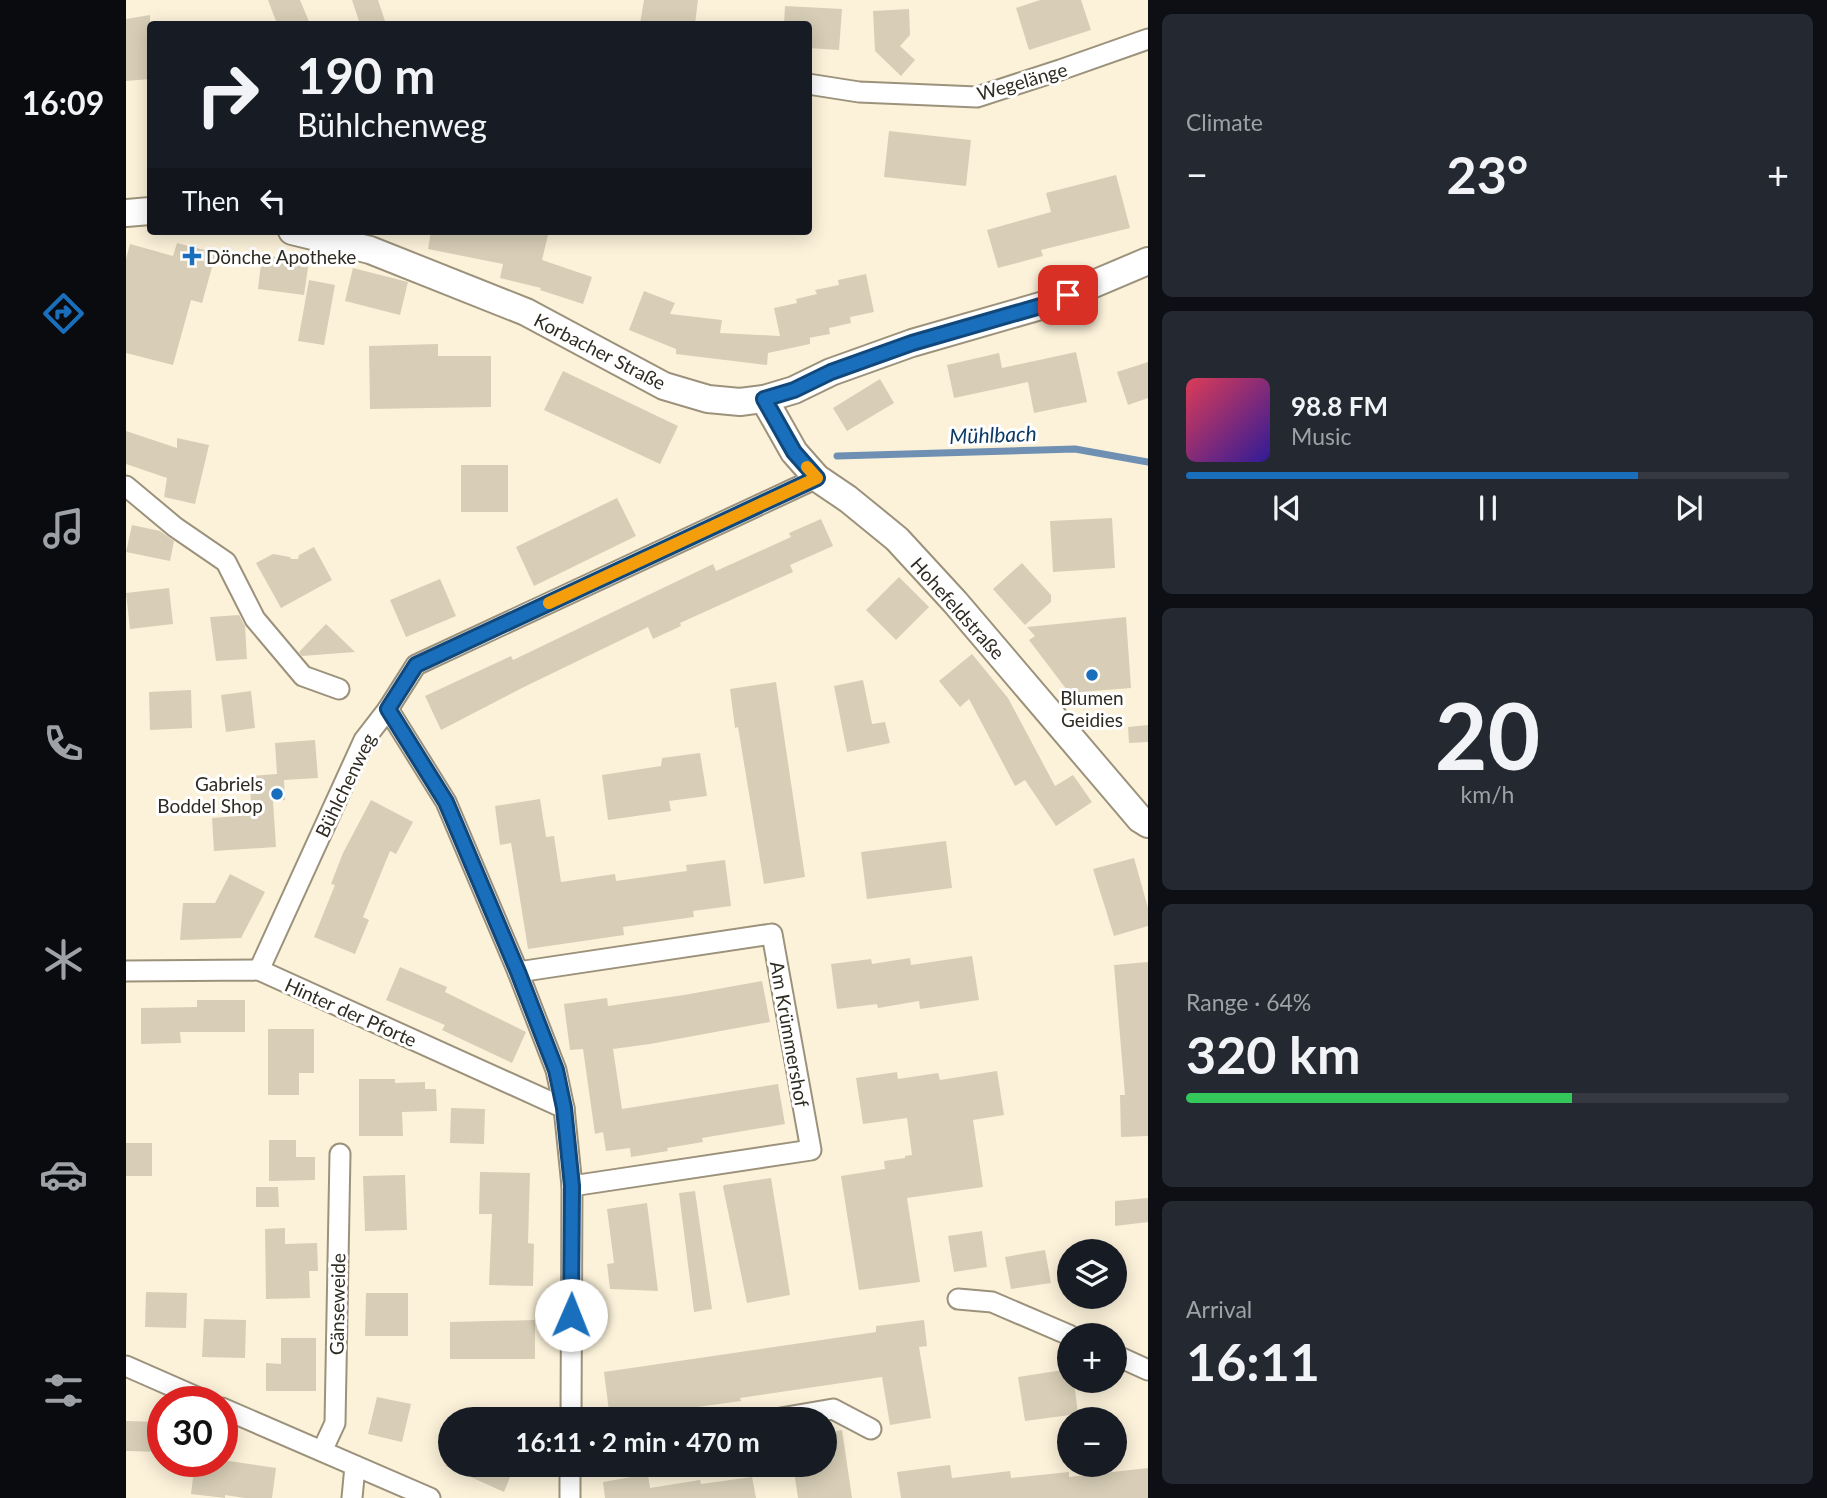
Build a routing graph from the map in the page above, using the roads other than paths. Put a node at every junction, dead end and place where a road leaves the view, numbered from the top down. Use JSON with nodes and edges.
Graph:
{"nodes":[{"id":1,"x":1148,"y":39,"type":"edge"},
{"id":2,"x":812,"y":85,"type":"edge"},
{"id":3,"x":147,"y":211,"type":"edge"},
{"id":4,"x":126,"y":213,"type":"edge"},
{"id":5,"x":308,"y":235,"type":"edge"},
{"id":6,"x":1148,"y":261,"type":"edge"},
{"id":7,"x":764,"y":399,"type":"junction"},
{"id":8,"x":817,"y":478,"type":"junction"},
{"id":9,"x":126,"y":486,"type":"edge"},
{"id":10,"x":339,"y":689,"type":"dead end"},
{"id":11,"x":388,"y":709,"type":"junction"},
{"id":12,"x":1148,"y":824,"type":"edge"},
{"id":13,"x":259,"y":970,"type":"junction"},
{"id":14,"x":126,"y":971,"type":"edge"},
{"id":15,"x":518,"y":972,"type":"junction"},
{"id":16,"x":564,"y":1108,"type":"junction"},
{"id":17,"x":340,"y":1154,"type":"dead end"},
{"id":18,"x":572,"y":1186,"type":"junction"},
{"id":19,"x":958,"y":1299,"type":"dead end"},
{"id":20,"x":1057,"y":1330,"type":"edge"},
{"id":21,"x":1127,"y":1360,"type":"edge"},
{"id":22,"x":126,"y":1366,"type":"edge"},
{"id":23,"x":1148,"y":1370,"type":"edge"},
{"id":24,"x":172,"y":1386,"type":"edge"},
{"id":25,"x":571,"y":1407,"type":"edge"},
{"id":26,"x":837,"y":1411,"type":"edge"},
{"id":27,"x":238,"y":1415,"type":"edge"},
{"id":28,"x":871,"y":1429,"type":"dead end"},
{"id":29,"x":322,"y":1451,"type":"junction"},
{"id":30,"x":355,"y":1466,"type":"junction"},
{"id":31,"x":570,"y":1477,"type":"edge"},
{"id":32,"x":352,"y":1498,"type":"edge"},
{"id":33,"x":430,"y":1498,"type":"edge"},
{"id":34,"x":570,"y":1498,"type":"edge"}],
"edges":[{"from":1,"to":2,"type":"street","name":"Wegelänge"},
{"from":3,"to":4,"type":"street"},
{"from":5,"to":7,"type":"street","name":"Korbacher Straße"},
{"from":6,"to":7,"type":"street","name":"Korbacher Straße"},
{"from":7,"to":8,"type":"street","name":"Hohefeldstraße"},
{"from":8,"to":11,"type":"street","name":"Bühlchenweg"},
{"from":8,"to":12,"type":"street","name":"Hohefeldstraße"},
{"from":9,"to":10,"type":"street"},
{"from":11,"to":13,"type":"street","name":"Bühlchenweg"},
{"from":11,"to":15,"type":"street"},
{"from":13,"to":14,"type":"street","name":"Hinter der Pforte"},
{"from":13,"to":16,"type":"street","name":"Hinter der Pforte"},
{"from":15,"to":16,"type":"street"},
{"from":15,"to":18,"type":"street","name":"Am Krümmershof"},
{"from":16,"to":18,"type":"street"},
{"from":17,"to":29,"type":"street","name":"Gänseweide"},
{"from":18,"to":25,"type":"street"},
{"from":19,"to":20,"type":"street"},
{"from":21,"to":23,"type":"street"},
{"from":22,"to":24,"type":"street"},
{"from":26,"to":28,"type":"street"},
{"from":27,"to":29,"type":"street"},
{"from":29,"to":30,"type":"street"},
{"from":30,"to":32,"type":"street"},
{"from":30,"to":33,"type":"street"},
{"from":31,"to":34,"type":"street"}]}
